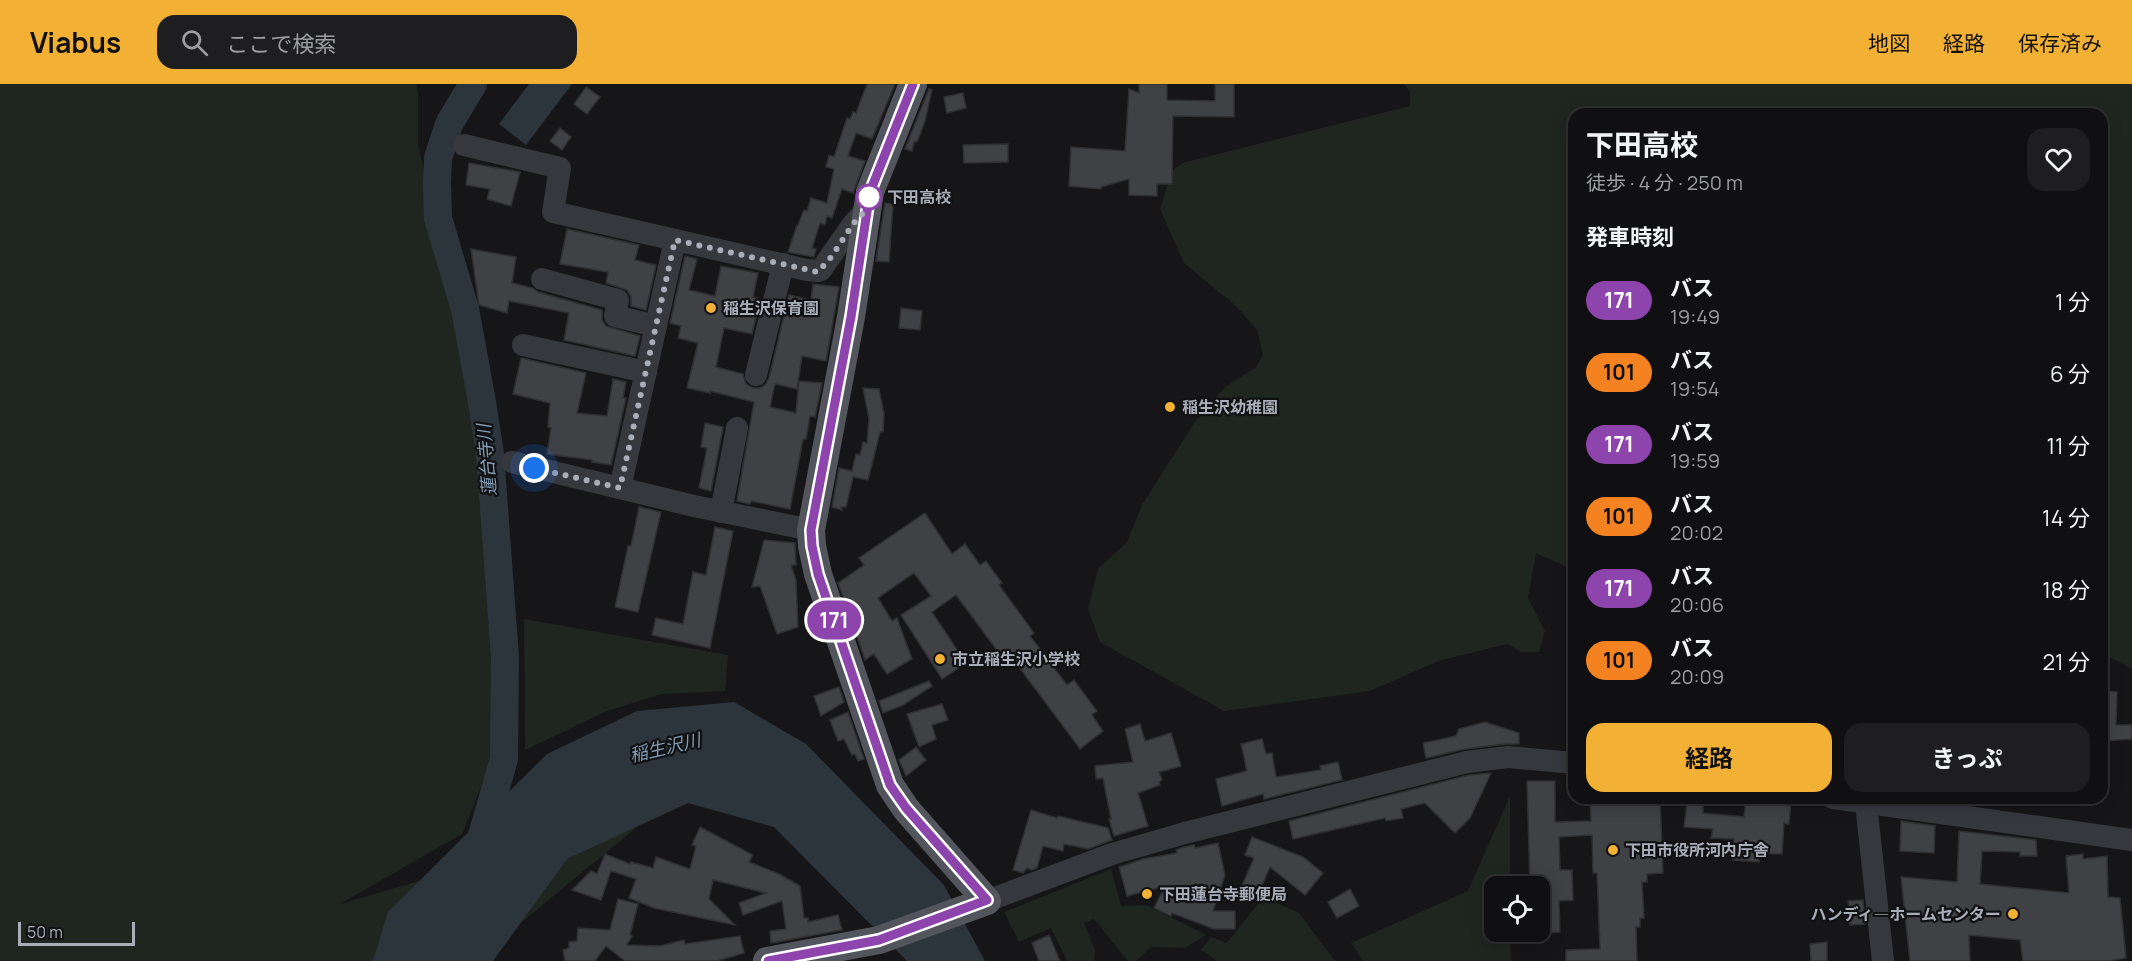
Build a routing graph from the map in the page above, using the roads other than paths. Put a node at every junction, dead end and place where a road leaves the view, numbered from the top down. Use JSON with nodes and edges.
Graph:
{"nodes":[{"id":1,"x":913,"y":84,"type":"edge"},
{"id":2,"x":464,"y":145,"type":"dead end"},
{"id":3,"x":868,"y":208,"type":"junction"},
{"id":4,"x":675,"y":240,"type":"junction"},
{"id":5,"x":783,"y":264,"type":"junction"},
{"id":6,"x":542,"y":279,"type":"dead end"},
{"id":7,"x":656,"y":326,"type":"junction"},
{"id":8,"x":523,"y":345,"type":"dead end"},
{"id":9,"x":646,"y":372,"type":"junction"},
{"id":10,"x":756,"y":375,"type":"dead end"},
{"id":11,"x":737,"y":428,"type":"dead end"},
{"id":12,"x":512,"y":462,"type":"dead end"},
{"id":13,"x":620,"y":488,"type":"junction"},
{"id":14,"x":721,"y":512,"type":"junction"},
{"id":15,"x":811,"y":530,"type":"junction"},
{"id":16,"x":1568,"y":762,"type":"edge"},
{"id":17,"x":1866,"y":804,"type":"edge"},
{"id":18,"x":1880,"y":804,"type":"edge"},
{"id":19,"x":2132,"y":840,"type":"edge"},
{"id":20,"x":980,"y":903,"type":"junction"},
{"id":21,"x":768,"y":961,"type":"edge"},
{"id":22,"x":1883,"y":961,"type":"edge"}],
"edges":[{"from":1,"to":3,"type":"main road"},
{"from":2,"to":4,"type":"street"},
{"from":3,"to":5,"type":"street"},
{"from":3,"to":15,"type":"main road"},
{"from":4,"to":5,"type":"street"},
{"from":4,"to":7,"type":"street"},
{"from":5,"to":10,"type":"street"},
{"from":6,"to":7,"type":"street"},
{"from":7,"to":9,"type":"street"},
{"from":8,"to":9,"type":"street"},
{"from":9,"to":13,"type":"street"},
{"from":11,"to":14,"type":"street"},
{"from":12,"to":13,"type":"street"},
{"from":13,"to":14,"type":"street"},
{"from":14,"to":15,"type":"street"},
{"from":15,"to":20,"type":"main road"},
{"from":16,"to":20,"type":"street"},
{"from":17,"to":22,"type":"street"},
{"from":18,"to":19,"type":"street"},
{"from":20,"to":21,"type":"main road"}]}
